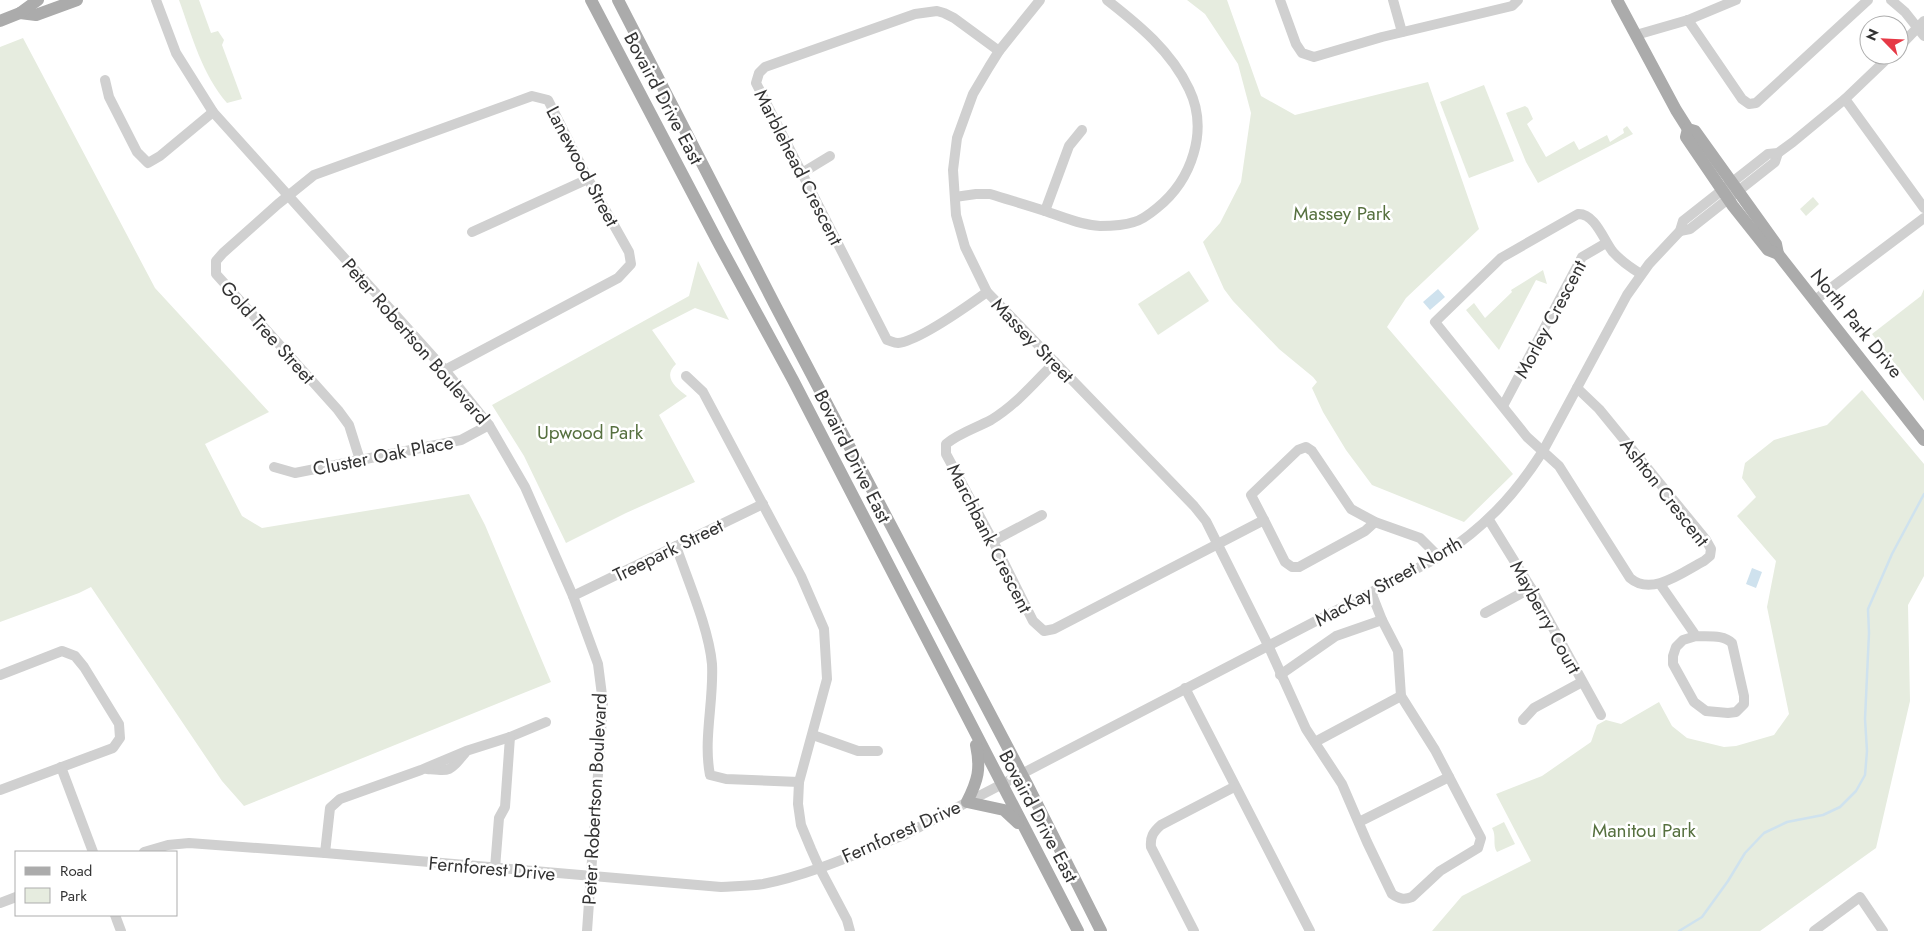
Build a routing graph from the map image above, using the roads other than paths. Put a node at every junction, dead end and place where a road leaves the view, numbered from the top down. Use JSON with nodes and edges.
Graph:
{"nodes":[{"id":1,"x":38,"y":0,"type":"edge"},
{"id":2,"x":77,"y":0,"type":"edge"},
{"id":3,"x":156,"y":0,"type":"edge"},
{"id":4,"x":592,"y":0,"type":"edge"},
{"id":5,"x":618,"y":0,"type":"edge"},
{"id":6,"x":1040,"y":0,"type":"edge"},
{"id":7,"x":1107,"y":0,"type":"edge"},
{"id":8,"x":1280,"y":0,"type":"edge"},
{"id":9,"x":1393,"y":0,"type":"edge"},
{"id":10,"x":1518,"y":0,"type":"edge"},
{"id":11,"x":1617,"y":0,"type":"edge"},
{"id":12,"x":1736,"y":0,"type":"edge"},
{"id":13,"x":1868,"y":0,"type":"edge"},
{"id":14,"x":1891,"y":0,"type":"edge"},
{"id":15,"x":20,"y":13,"type":"junction"},
{"id":16,"x":1688,"y":20,"type":"junction"},
{"id":17,"x":0,"y":21,"type":"edge"},
{"id":18,"x":1922,"y":28,"type":"edge"},
{"id":19,"x":1402,"y":32,"type":"junction"},
{"id":20,"x":1636,"y":35,"type":"junction"},
{"id":21,"x":1909,"y":39,"type":"edge"},
{"id":22,"x":999,"y":51,"type":"junction"},
{"id":23,"x":1881,"y":65,"type":"edge"},
{"id":24,"x":105,"y":80,"type":"dead end"},
{"id":25,"x":1845,"y":99,"type":"junction"},
{"id":26,"x":213,"y":112,"type":"junction"},
{"id":27,"x":1082,"y":130,"type":"dead end"},
{"id":28,"x":830,"y":156,"type":"dead end"},
{"id":29,"x":802,"y":173,"type":"junction"},
{"id":30,"x":588,"y":179,"type":"junction"},
{"id":31,"x":1730,"y":191,"type":"junction"},
{"id":32,"x":289,"y":195,"type":"junction"},
{"id":33,"x":955,"y":197,"type":"junction"},
{"id":34,"x":1924,"y":208,"type":"edge"},
{"id":35,"x":1045,"y":212,"type":"junction"},
{"id":36,"x":1924,"y":218,"type":"edge"},
{"id":37,"x":472,"y":232,"type":"dead end"},
{"id":38,"x":1606,"y":243,"type":"junction"},
{"id":39,"x":1641,"y":274,"type":"junction"},
{"id":40,"x":987,"y":292,"type":"junction"},
{"id":41,"x":1815,"y":300,"type":"junction"},
{"id":42,"x":1055,"y":362,"type":"junction"},
{"id":43,"x":445,"y":370,"type":"junction"},
{"id":44,"x":686,"y":376,"type":"dead end"},
{"id":45,"x":1576,"y":388,"type":"junction"},
{"id":46,"x":1503,"y":406,"type":"junction"},
{"id":47,"x":489,"y":426,"type":"junction"},
{"id":48,"x":1924,"y":440,"type":"edge"},
{"id":49,"x":1543,"y":451,"type":"junction"},
{"id":50,"x":360,"y":460,"type":"junction"},
{"id":51,"x":274,"y":467,"type":"dead end"},
{"id":52,"x":763,"y":504,"type":"junction"},
{"id":53,"x":1042,"y":514,"type":"dead end"},
{"id":54,"x":1264,"y":520,"type":"junction"},
{"id":55,"x":1489,"y":520,"type":"junction"},
{"id":56,"x":1375,"y":522,"type":"junction"},
{"id":57,"x":993,"y":541,"type":"junction"},
{"id":58,"x":1218,"y":545,"type":"junction"},
{"id":59,"x":676,"y":546,"type":"junction"},
{"id":60,"x":1439,"y":557,"type":"junction"},
{"id":61,"x":1660,"y":584,"type":"junction"},
{"id":62,"x":1531,"y":588,"type":"junction"},
{"id":63,"x":1371,"y":592,"type":"junction"},
{"id":64,"x":573,"y":596,"type":"junction"},
{"id":65,"x":1485,"y":613,"type":"dead end"},
{"id":66,"x":1382,"y":620,"type":"junction"},
{"id":67,"x":1696,"y":636,"type":"junction"},
{"id":68,"x":1268,"y":646,"type":"junction"},
{"id":69,"x":0,"y":674,"type":"edge"},
{"id":70,"x":1280,"y":675,"type":"junction"},
{"id":71,"x":1582,"y":682,"type":"junction"},
{"id":72,"x":1185,"y":688,"type":"junction"},
{"id":73,"x":1401,"y":696,"type":"junction"},
{"id":74,"x":1601,"y":715,"type":"dead end"},
{"id":75,"x":1523,"y":720,"type":"dead end"},
{"id":76,"x":546,"y":722,"type":"dead end"},
{"id":77,"x":973,"y":730,"type":"junction"},
{"id":78,"x":813,"y":735,"type":"junction"},
{"id":79,"x":510,"y":737,"type":"junction"},
{"id":80,"x":1315,"y":742,"type":"junction"},
{"id":81,"x":878,"y":751,"type":"dead end"},
{"id":82,"x":61,"y":767,"type":"junction"},
{"id":83,"x":1022,"y":775,"type":"junction"},
{"id":84,"x":1449,"y":777,"type":"junction"},
{"id":85,"x":799,"y":782,"type":"junction"},
{"id":86,"x":1002,"y":785,"type":"junction"},
{"id":87,"x":1234,"y":787,"type":"junction"},
{"id":88,"x":0,"y":790,"type":"edge"},
{"id":89,"x":967,"y":802,"type":"junction"},
{"id":90,"x":1359,"y":822,"type":"junction"},
{"id":91,"x":1026,"y":830,"type":"junction"},
{"id":92,"x":93,"y":851,"type":"edge"},
{"id":93,"x":147,"y":851,"type":"edge"},
{"id":94,"x":325,"y":853,"type":"junction"},
{"id":95,"x":819,"y":867,"type":"junction"},
{"id":96,"x":495,"y":868,"type":"junction"},
{"id":97,"x":592,"y":877,"type":"junction"},
{"id":98,"x":15,"y":897,"type":"edge"},
{"id":99,"x":0,"y":902,"type":"edge"},
{"id":100,"x":115,"y":916,"type":"edge"},
{"id":101,"x":121,"y":931,"type":"edge"},
{"id":102,"x":587,"y":931,"type":"edge"},
{"id":103,"x":850,"y":931,"type":"edge"},
{"id":104,"x":1078,"y":931,"type":"edge"},
{"id":105,"x":1101,"y":931,"type":"edge"},
{"id":106,"x":1194,"y":931,"type":"edge"},
{"id":107,"x":1310,"y":931,"type":"edge"},
{"id":108,"x":1814,"y":931,"type":"edge"},
{"id":109,"x":1883,"y":931,"type":"edge"}],
"edges":[{"from":1,"to":15,"type":"main road"},
{"from":2,"to":15,"type":"main road"},
{"from":3,"to":26,"type":"street","name":"Peter Robertson Boulevard"},
{"from":4,"to":77,"type":"main road","name":"Bovaird Drive East"},
{"from":5,"to":83,"type":"main road","name":"Bovaird Drive East"},
{"from":6,"to":22,"type":"street","name":"Massey Street"},
{"from":7,"to":35,"type":"street"},
{"from":8,"to":19,"type":"street"},
{"from":9,"to":19,"type":"street"},
{"from":10,"to":19,"type":"street"},
{"from":11,"to":20,"type":"main road","name":"North Park Drive"},
{"from":12,"to":16,"type":"street"},
{"from":13,"to":16,"type":"street"},
{"from":14,"to":18,"type":"street"},
{"from":15,"to":17,"type":"main road"},
{"from":16,"to":20,"type":"street"},
{"from":18,"to":21,"type":"street"},
{"from":20,"to":31,"type":"main road","name":"North Park Drive"},
{"from":22,"to":29,"type":"street","name":"Marblehead Crescent"},
{"from":22,"to":33,"type":"street","name":"Massey Street"},
{"from":23,"to":25,"type":"street","name":"MacKay Street North"},
{"from":24,"to":26,"type":"street"},
{"from":25,"to":31,"type":"street","name":"MacKay Street North"},
{"from":25,"to":34,"type":"street"},
{"from":26,"to":32,"type":"street","name":"Peter Robertson Boulevard"},
{"from":27,"to":35,"type":"street"},
{"from":28,"to":29,"type":"street"},
{"from":29,"to":40,"type":"street","name":"Marblehead Crescent"},
{"from":30,"to":32,"type":"street","name":"Lanewood Street"},
{"from":30,"to":37,"type":"street"},
{"from":30,"to":43,"type":"street","name":"Lanewood Street"},
{"from":31,"to":39,"type":"street","name":"MacKay Street North"},
{"from":31,"to":41,"type":"main road","name":"North Park Drive"},
{"from":32,"to":43,"type":"street","name":"Peter Robertson Boulevard"},
{"from":32,"to":50,"type":"street","name":"Gold Tree Street"},
{"from":33,"to":35,"type":"street"},
{"from":33,"to":40,"type":"street","name":"Massey Street"},
{"from":36,"to":41,"type":"street"},
{"from":38,"to":39,"type":"street","name":"Morley Crescent"},
{"from":38,"to":46,"type":"street","name":"Morley Crescent"},
{"from":38,"to":46,"type":"street","name":"Morley Crescent"},
{"from":39,"to":45,"type":"street","name":"MacKay Street North"},
{"from":40,"to":42,"type":"street","name":"Massey Street"},
{"from":41,"to":48,"type":"main road","name":"North Park Drive"},
{"from":42,"to":57,"type":"street","name":"Marchbank Crescent"},
{"from":42,"to":58,"type":"street","name":"Massey Street"},
{"from":43,"to":47,"type":"street","name":"Peter Robertson Boulevard"},
{"from":44,"to":52,"type":"street"},
{"from":45,"to":49,"type":"street","name":"MacKay Street North"},
{"from":45,"to":61,"type":"street","name":"Ashton Crescent"},
{"from":46,"to":49,"type":"street","name":"Morley Crescent"},
{"from":47,"to":50,"type":"street","name":"Cluster Oak Place"},
{"from":47,"to":64,"type":"street","name":"Peter Robertson Boulevard"},
{"from":49,"to":55,"type":"street","name":"MacKay Street North"},
{"from":49,"to":61,"type":"street"},
{"from":50,"to":51,"type":"street","name":"Cluster Oak Place"},
{"from":52,"to":59,"type":"street","name":"Treepark Street"},
{"from":52,"to":78,"type":"street"},
{"from":53,"to":57,"type":"street"},
{"from":54,"to":56,"type":"street"},
{"from":54,"to":56,"type":"street"},
{"from":54,"to":58,"type":"street"},
{"from":55,"to":60,"type":"street","name":"MacKay Street North"},
{"from":55,"to":62,"type":"street","name":"Mayberry Court"},
{"from":56,"to":60,"type":"street"},
{"from":57,"to":58,"type":"street","name":"Marchbank Crescent"},
{"from":58,"to":68,"type":"street","name":"Massey Street"},
{"from":59,"to":64,"type":"street","name":"Treepark Street"},
{"from":59,"to":85,"type":"street"},
{"from":60,"to":63,"type":"street","name":"MacKay Street North"},
{"from":61,"to":67,"type":"street"},
{"from":62,"to":65,"type":"street"},
{"from":62,"to":71,"type":"street","name":"Mayberry Court"},
{"from":63,"to":66,"type":"street"},
{"from":63,"to":68,"type":"street","name":"MacKay Street North"},
{"from":64,"to":97,"type":"street","name":"Peter Robertson Boulevard"},
{"from":66,"to":70,"type":"street"},
{"from":66,"to":73,"type":"street"},
{"from":67,"to":67,"type":"street"},
{"from":68,"to":70,"type":"street","name":"Massey Street"},
{"from":68,"to":72,"type":"street","name":"MacKay Street North"},
{"from":69,"to":82,"type":"street"},
{"from":70,"to":80,"type":"street","name":"Massey Street"},
{"from":71,"to":74,"type":"street","name":"Mayberry Court"},
{"from":71,"to":75,"type":"street"},
{"from":72,"to":83,"type":"street","name":"MacKay Street North"},
{"from":72,"to":87,"type":"street"},
{"from":73,"to":80,"type":"street"},
{"from":73,"to":84,"type":"street"},
{"from":76,"to":79,"type":"street"},
{"from":77,"to":86,"type":"main road","name":"Bovaird Drive East"},
{"from":77,"to":89,"type":"main road"},
{"from":78,"to":81,"type":"street"},
{"from":78,"to":85,"type":"street"},
{"from":79,"to":94,"type":"street"},
{"from":79,"to":96,"type":"street"},
{"from":80,"to":90,"type":"street","name":"Massey Street"},
{"from":82,"to":88,"type":"street"},
{"from":82,"to":92,"type":"street"},
{"from":83,"to":86,"type":"street","name":"MacKay Street North"},
{"from":83,"to":105,"type":"main road","name":"Bovaird Drive East"},
{"from":84,"to":90,"type":"street"},
{"from":84,"to":90,"type":"street","name":"Massey Street"},
{"from":85,"to":95,"type":"street"},
{"from":86,"to":89,"type":"street","name":"Fernforest Drive"},
{"from":86,"to":91,"type":"main road","name":"Bovaird Drive East"},
{"from":87,"to":106,"type":"street"},
{"from":87,"to":107,"type":"street"},
{"from":89,"to":91,"type":"main road"},
{"from":89,"to":95,"type":"street","name":"Fernforest Drive"},
{"from":91,"to":104,"type":"main road","name":"Bovaird Drive East"},
{"from":93,"to":94,"type":"street","name":"Fernforest Drive"},
{"from":94,"to":96,"type":"street","name":"Fernforest Drive"},
{"from":95,"to":97,"type":"street","name":"Fernforest Drive"},
{"from":95,"to":103,"type":"street"},
{"from":96,"to":97,"type":"street","name":"Fernforest Drive"},
{"from":97,"to":102,"type":"street","name":"Peter Robertson Boulevard"},
{"from":98,"to":99,"type":"street"},
{"from":100,"to":101,"type":"street"},
{"from":108,"to":109,"type":"street"}]}
